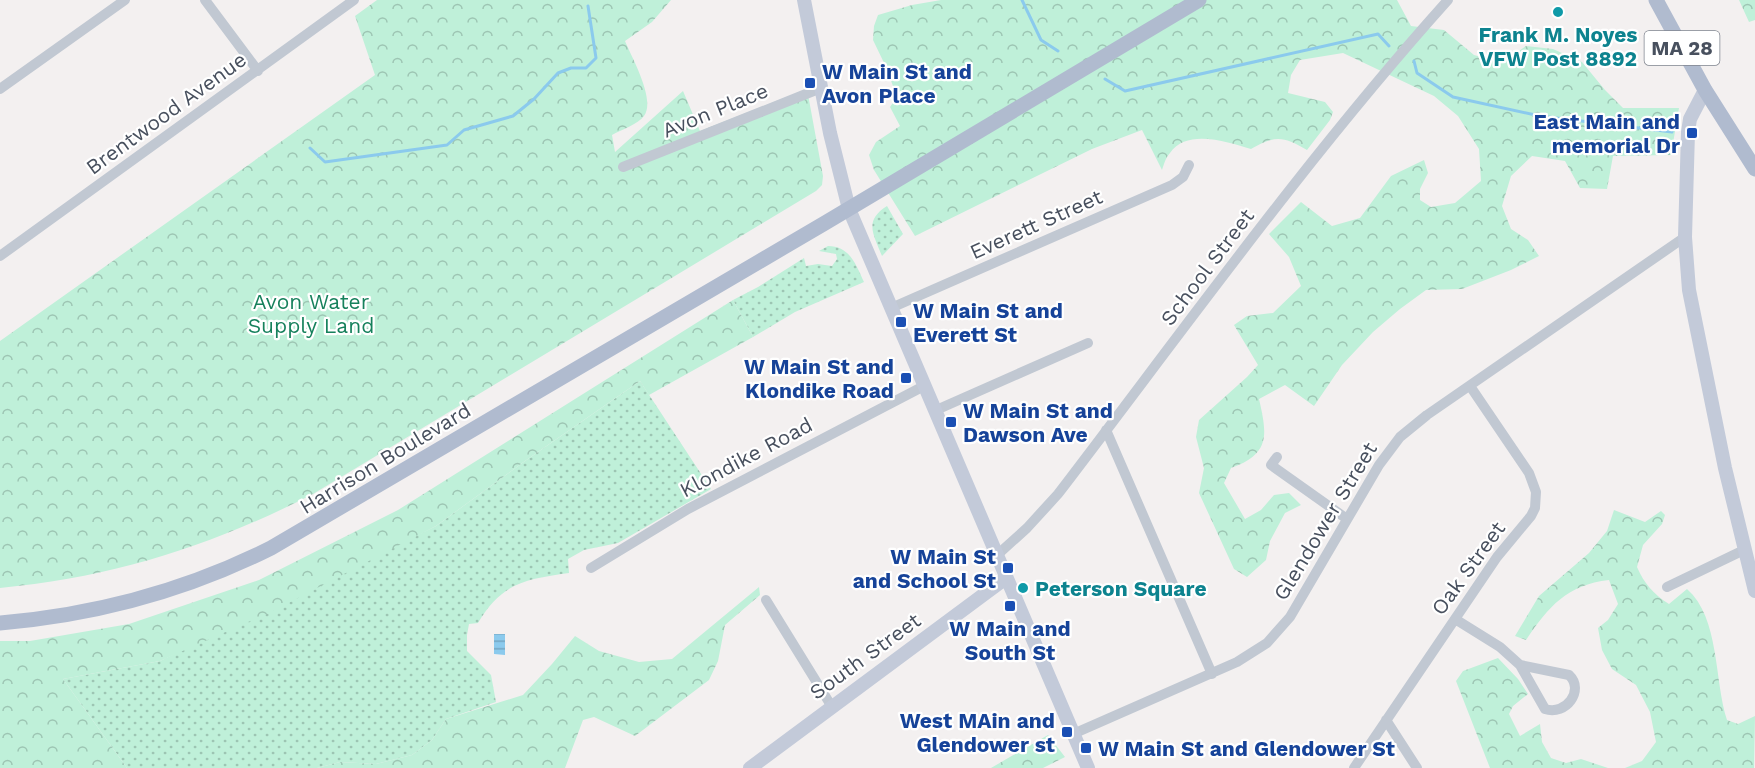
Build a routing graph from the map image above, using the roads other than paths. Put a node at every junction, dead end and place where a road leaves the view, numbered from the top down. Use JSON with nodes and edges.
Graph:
{"nodes":[{"id":1,"x":125,"y":0,"type":"edge"},
{"id":2,"x":205,"y":0,"type":"edge"},
{"id":3,"x":354,"y":0,"type":"edge"},
{"id":4,"x":804,"y":0,"type":"edge"},
{"id":5,"x":1199,"y":0,"type":"edge"},
{"id":6,"x":1448,"y":0,"type":"edge"},
{"id":7,"x":1658,"y":2,"type":"edge"},
{"id":8,"x":258,"y":71,"type":"junction"},
{"id":9,"x":821,"y":88,"type":"junction"},
{"id":10,"x":0,"y":89,"type":"edge"},
{"id":11,"x":1705,"y":90,"type":"junction"},
{"id":12,"x":1190,"y":165,"type":"dead end"},
{"id":13,"x":624,"y":167,"type":"dead end"},
{"id":14,"x":1755,"y":169,"type":"edge"},
{"id":15,"x":849,"y":209,"type":"junction"},
{"id":16,"x":1685,"y":237,"type":"junction"},
{"id":17,"x":0,"y":256,"type":"edge"},
{"id":18,"x":891,"y":308,"type":"junction"},
{"id":19,"x":1088,"y":343,"type":"dead end"},
{"id":20,"x":924,"y":386,"type":"junction"},
{"id":21,"x":1470,"y":386,"type":"junction"},
{"id":22,"x":934,"y":411,"type":"junction"},
{"id":23,"x":1106,"y":430,"type":"junction"},
{"id":24,"x":1277,"y":458,"type":"dead end"},
{"id":25,"x":1347,"y":519,"type":"junction"},
{"id":26,"x":1744,"y":550,"type":"junction"},
{"id":27,"x":996,"y":556,"type":"junction"},
{"id":28,"x":591,"y":568,"type":"dead end"},
{"id":29,"x":1005,"y":578,"type":"junction"},
{"id":30,"x":1667,"y":587,"type":"dead end"},
{"id":31,"x":1755,"y":591,"type":"edge"},
{"id":32,"x":766,"y":600,"type":"dead end"},
{"id":33,"x":1455,"y":619,"type":"junction"},
{"id":34,"x":0,"y":623,"type":"edge"},
{"id":35,"x":1520,"y":665,"type":"junction"},
{"id":36,"x":1212,"y":674,"type":"junction"},
{"id":37,"x":832,"y":707,"type":"junction"},
{"id":38,"x":1386,"y":720,"type":"junction"},
{"id":39,"x":1072,"y":734,"type":"junction"},
{"id":40,"x":750,"y":768,"type":"edge"},
{"id":41,"x":1088,"y":768,"type":"edge"},
{"id":42,"x":1354,"y":768,"type":"edge"},
{"id":43,"x":1417,"y":768,"type":"edge"}],
"edges":[{"from":1,"to":10,"type":"street"},
{"from":2,"to":8,"type":"street"},
{"from":3,"to":8,"type":"street","name":"Brentwood Avenue"},
{"from":4,"to":9,"type":"main road"},
{"from":5,"to":15,"type":"main road","name":"Harrison Boulevard"},
{"from":6,"to":23,"type":"street","name":"School Street"},
{"from":7,"to":11,"type":"main road","number":"MA 28"},
{"from":8,"to":17,"type":"street","name":"Brentwood Avenue"},
{"from":9,"to":13,"type":"street","name":"Avon Place"},
{"from":9,"to":15,"type":"main road"},
{"from":11,"to":14,"type":"main road","number":"MA 28"},
{"from":11,"to":16,"type":"main road"},
{"from":12,"to":18,"type":"street","name":"Everett Street"},
{"from":15,"to":18,"type":"main road"},
{"from":15,"to":34,"type":"main road","name":"Harrison Boulevard"},
{"from":16,"to":21,"type":"street","name":"Glendower Street"},
{"from":16,"to":26,"type":"main road"},
{"from":18,"to":20,"type":"main road"},
{"from":19,"to":22,"type":"street"},
{"from":20,"to":22,"type":"main road"},
{"from":20,"to":28,"type":"street","name":"Klondike Road"},
{"from":21,"to":25,"type":"street","name":"Glendower Street"},
{"from":21,"to":33,"type":"street","name":"Oak Street"},
{"from":22,"to":27,"type":"main road"},
{"from":23,"to":27,"type":"street","name":"School Street"},
{"from":23,"to":36,"type":"street"},
{"from":24,"to":25,"type":"street"},
{"from":25,"to":36,"type":"street","name":"Glendower Street"},
{"from":26,"to":30,"type":"street"},
{"from":26,"to":31,"type":"main road"},
{"from":27,"to":29,"type":"main road"},
{"from":29,"to":37,"type":"main road","name":"South Street"},
{"from":29,"to":39,"type":"main road"},
{"from":32,"to":37,"type":"street"},
{"from":33,"to":35,"type":"street"},
{"from":33,"to":38,"type":"street","name":"Oak Street"},
{"from":35,"to":35,"type":"street"},
{"from":36,"to":39,"type":"street","name":"Glendower Street"},
{"from":37,"to":40,"type":"main road","name":"South Street"},
{"from":38,"to":42,"type":"street","name":"Oak Street"},
{"from":38,"to":43,"type":"street"},
{"from":39,"to":41,"type":"main road"}]}
